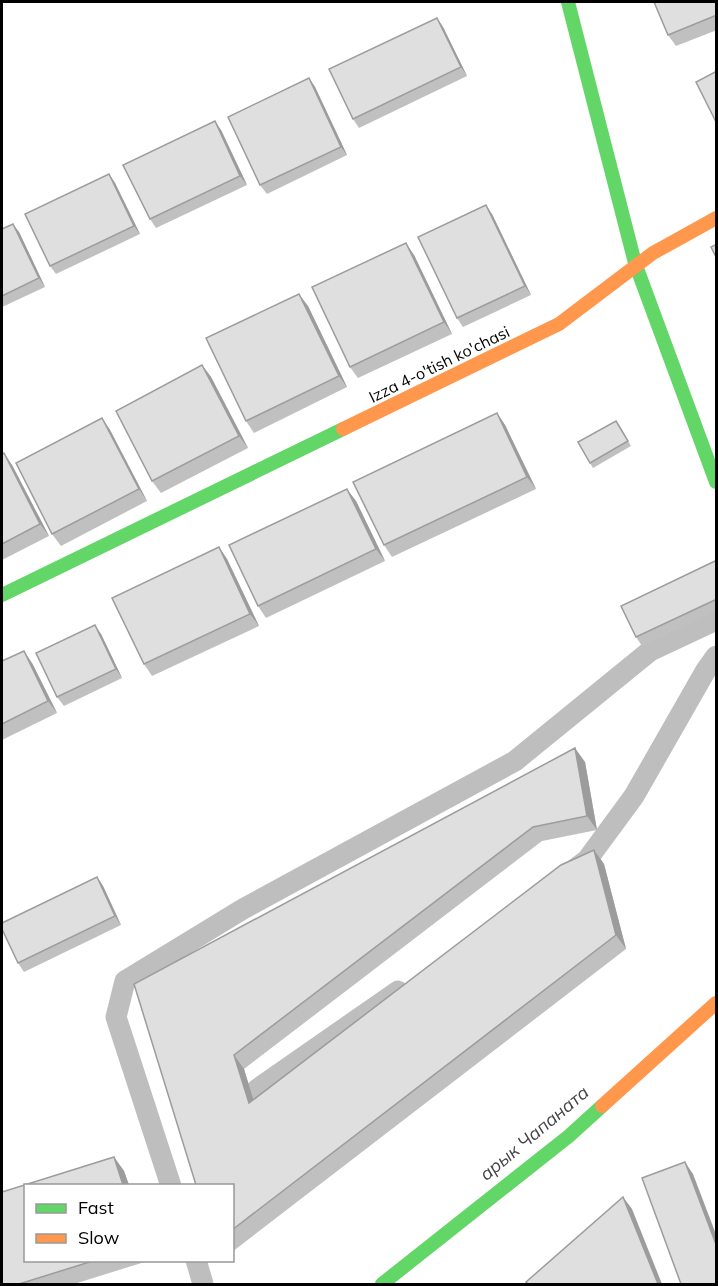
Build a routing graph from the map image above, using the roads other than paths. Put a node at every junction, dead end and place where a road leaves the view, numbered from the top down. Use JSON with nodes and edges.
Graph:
{"nodes":[{"id":1,"x":568,"y":2,"type":"edge"},
{"id":2,"x":717,"y":218,"type":"edge"},
{"id":3,"x":635,"y":263,"type":"junction"},
{"id":4,"x":717,"y":482,"type":"edge"},
{"id":5,"x":2,"y":595,"type":"edge"},
{"id":6,"x":717,"y":620,"type":"edge"},
{"id":7,"x":717,"y":656,"type":"edge"},
{"id":8,"x":558,"y":881,"type":"edge"},
{"id":9,"x":412,"y":982,"type":"edge"},
{"id":10,"x":717,"y":1003,"type":"edge"},
{"id":11,"x":256,"y":1090,"type":"dead end"},
{"id":12,"x":171,"y":1184,"type":"edge"},
{"id":13,"x":197,"y":1262,"type":"edge"},
{"id":14,"x":203,"y":1284,"type":"edge"},
{"id":15,"x":382,"y":1284,"type":"edge"}],
"edges":[{"from":1,"to":3,"type":"street"},
{"from":2,"to":3,"type":"street","name":"Izza 4-o'tish ko'chasi"},
{"from":3,"to":4,"type":"street"},
{"from":3,"to":5,"type":"street","name":"Izza 4-o'tish ko'chasi"},
{"from":6,"to":12,"type":"lane"},
{"from":7,"to":8,"type":"lane"},
{"from":9,"to":11,"type":"lane"},
{"from":10,"to":15,"type":"street"},
{"from":13,"to":14,"type":"lane"}]}
